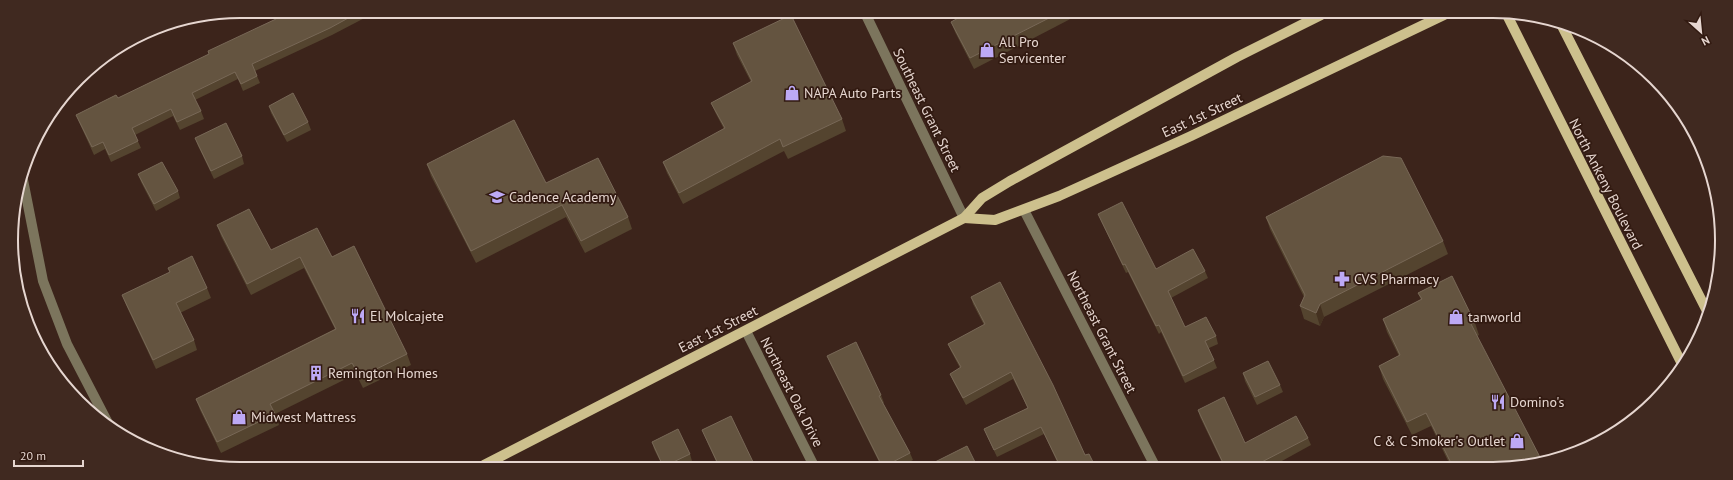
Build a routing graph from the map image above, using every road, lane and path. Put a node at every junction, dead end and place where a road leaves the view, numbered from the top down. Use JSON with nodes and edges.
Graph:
{"nodes":[{"id":1,"x":867,"y":18,"type":"edge"},
{"id":2,"x":1315,"y":18,"type":"edge"},
{"id":3,"x":1438,"y":18,"type":"edge"},
{"id":4,"x":1509,"y":18,"type":"edge"},
{"id":5,"x":1564,"y":30,"type":"edge"},
{"id":6,"x":25,"y":186,"type":"edge"},
{"id":7,"x":1024,"y":210,"type":"junction"},
{"id":8,"x":964,"y":218,"type":"junction"},
{"id":9,"x":1704,"y":306,"type":"edge"},
{"id":10,"x":746,"y":331,"type":"junction"},
{"id":11,"x":1680,"y":360,"type":"edge"},
{"id":12,"x":104,"y":415,"type":"edge"},
{"id":13,"x":490,"y":462,"type":"edge"},
{"id":14,"x":812,"y":462,"type":"edge"},
{"id":15,"x":1153,"y":462,"type":"edge"}],
"edges":[{"from":1,"to":8,"type":"street","name":"Southeast Grant Street"},
{"from":2,"to":8,"type":"main road","name":"East 1st Street"},
{"from":3,"to":7,"type":"main road","name":"East 1st Street"},
{"from":4,"to":11,"type":"main road","name":"North Ankeny Boulevard"},
{"from":5,"to":9,"type":"main road"},
{"from":6,"to":12,"type":"street"},
{"from":7,"to":8,"type":"main road","name":"East 1st Street"},
{"from":7,"to":15,"type":"street","name":"Northeast Grant Street"},
{"from":8,"to":10,"type":"main road","name":"East 1st Street"},
{"from":10,"to":13,"type":"main road","name":"East 1st Street"},
{"from":10,"to":14,"type":"street","name":"Northeast Oak Drive"}]}
